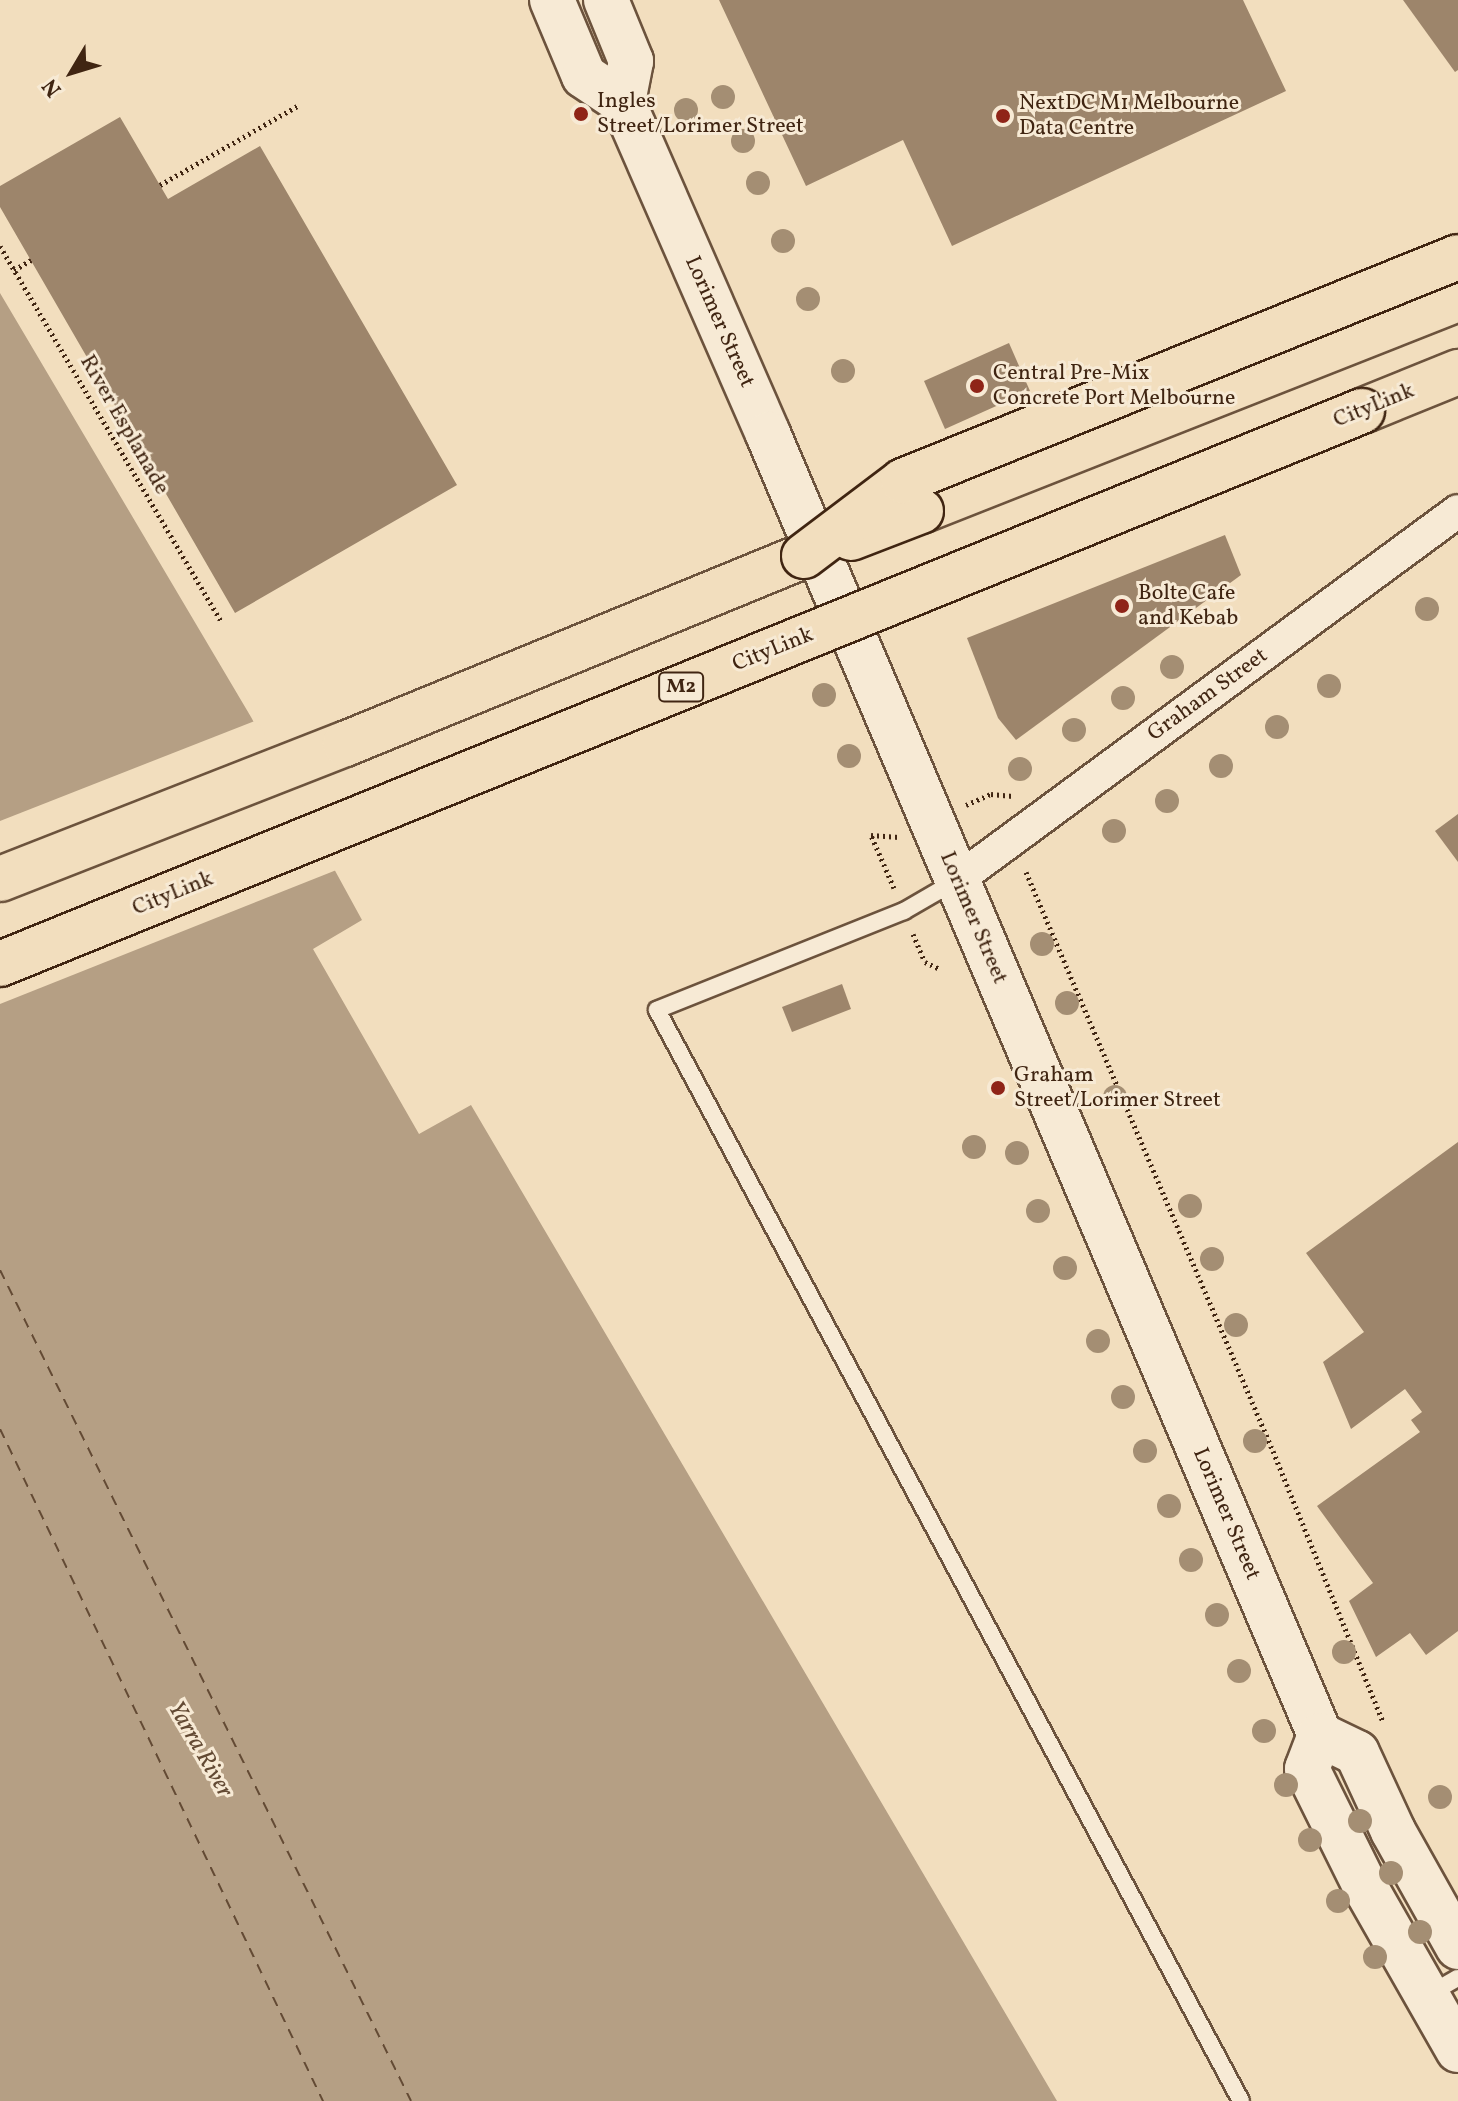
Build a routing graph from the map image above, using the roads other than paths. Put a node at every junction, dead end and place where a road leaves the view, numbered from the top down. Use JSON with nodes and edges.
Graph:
{"nodes":[{"id":1,"x":552,"y":0,"type":"edge"},
{"id":2,"x":606,"y":0,"type":"edge"},
{"id":3,"x":623,"y":102,"type":"junction"},
{"id":4,"x":1458,"y":257,"type":"edge"},
{"id":5,"x":1458,"y":299,"type":"edge"},
{"id":6,"x":1458,"y":372,"type":"edge"},
{"id":7,"x":1458,"y":511,"type":"edge"},
{"id":8,"x":804,"y":556,"type":"junction"},
{"id":9,"x":0,"y":879,"type":"edge"},
{"id":10,"x":957,"y":880,"type":"junction"},
{"id":11,"x":0,"y":964,"type":"edge"},
{"id":12,"x":1320,"y":1735,"type":"junction"},
{"id":13,"x":1458,"y":1947,"type":"edge"},
{"id":14,"x":1442,"y":1987,"type":"edge"},
{"id":15,"x":1458,"y":2050,"type":"edge"},
{"id":16,"x":1241,"y":2101,"type":"edge"}],
"edges":[{"from":1,"to":3,"type":"main road"},
{"from":2,"to":3,"type":"main road"},
{"from":3,"to":10,"type":"main road","name":"Lorimer Street"},
{"from":4,"to":8,"type":"highway","bridge":true},
{"from":5,"to":8,"type":"highway","bridge":true},
{"from":6,"to":11,"type":"highway","name":"CityLink","number":"M2","bridge":true},
{"from":7,"to":10,"type":"street","name":"Graham Street"},
{"from":8,"to":9,"type":"highway"},
{"from":10,"to":12,"type":"main road","name":"Lorimer Street"},
{"from":10,"to":16,"type":"lane"},
{"from":12,"to":13,"type":"main road"},
{"from":12,"to":14,"type":"main road"},
{"from":14,"to":15,"type":"main road"}]}
